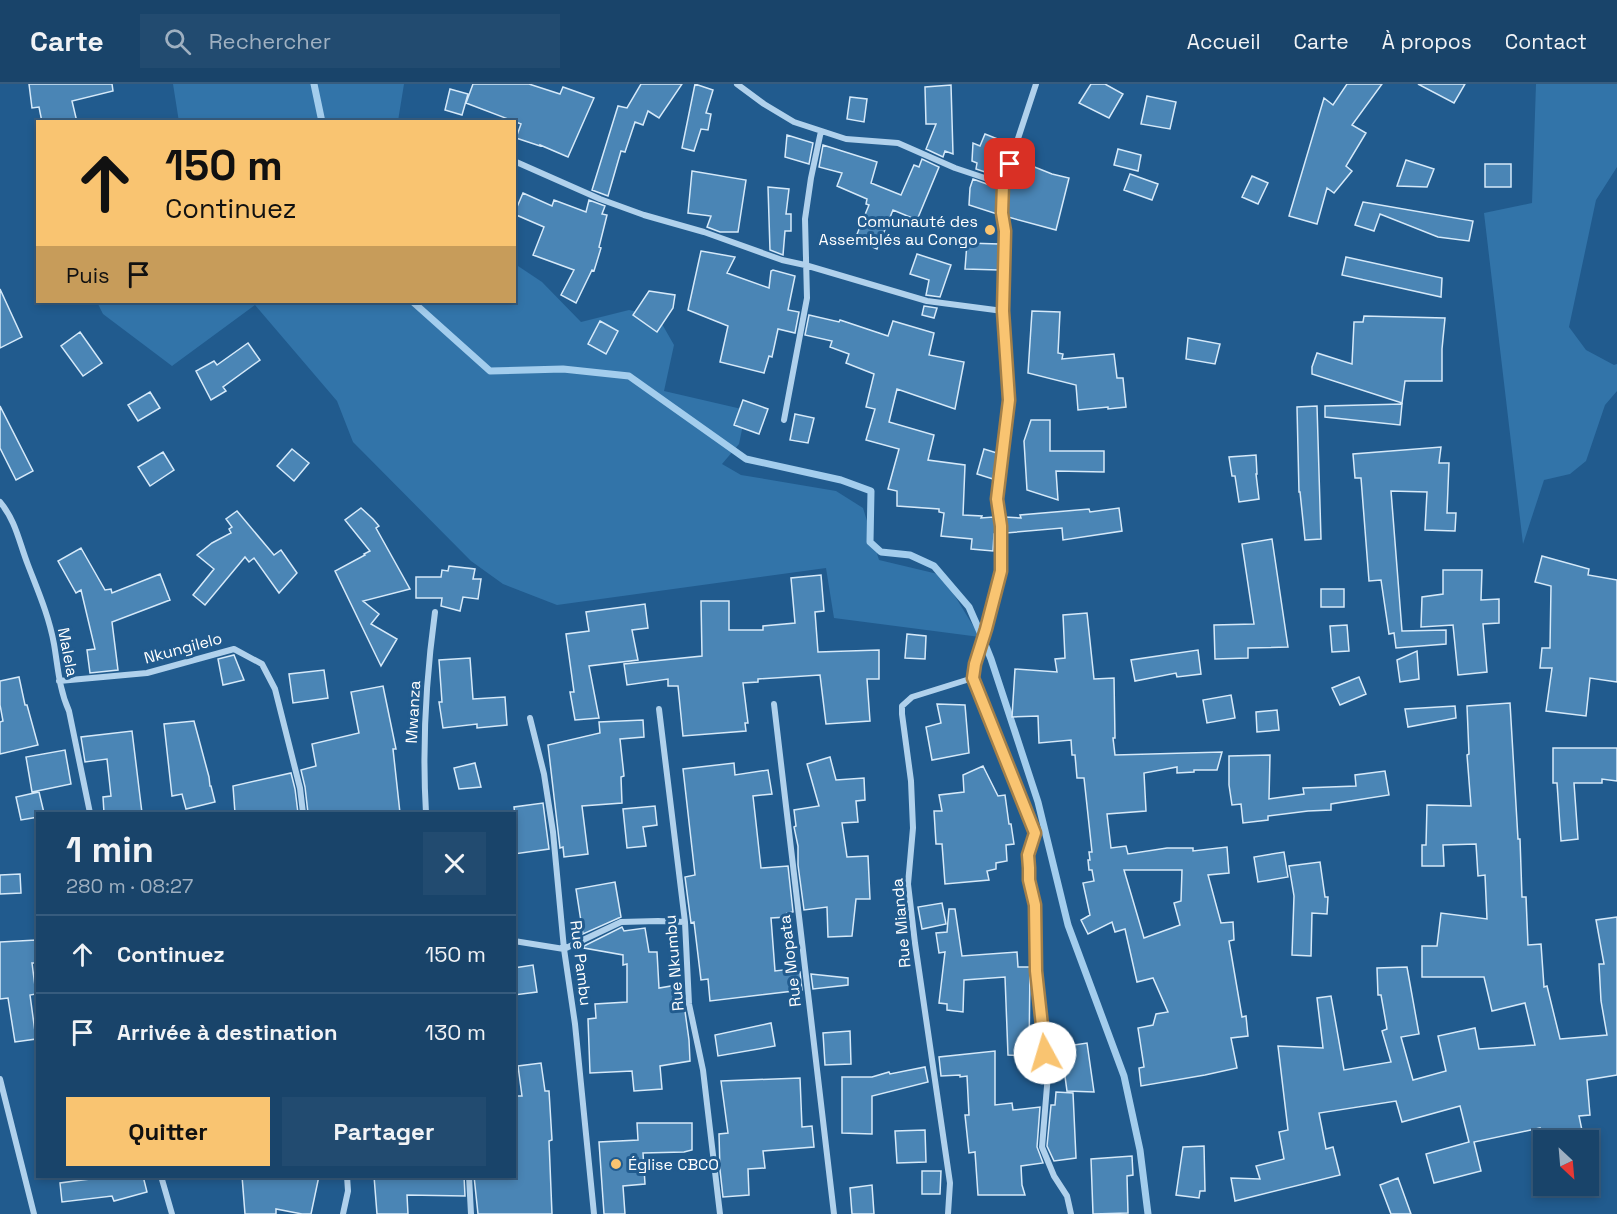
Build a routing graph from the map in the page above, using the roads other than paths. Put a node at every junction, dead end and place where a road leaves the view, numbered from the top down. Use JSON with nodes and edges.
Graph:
{"nodes":[{"id":1,"x":737,"y":84,"type":"edge"},
{"id":2,"x":1036,"y":84,"type":"edge"},
{"id":3,"x":821,"y":131,"type":"junction"},
{"id":4,"x":516,"y":162,"type":"edge"},
{"id":5,"x":1003,"y":184,"type":"junction"},
{"id":6,"x":806,"y":265,"type":"junction"},
{"id":7,"x":1003,"y":311,"type":"junction"},
{"id":8,"x":784,"y":420,"type":"dead end"},
{"id":9,"x":0,"y":502,"type":"edge"},
{"id":10,"x":435,"y":612,"type":"dead end"},
{"id":11,"x":973,"y":678,"type":"junction"},
{"id":12,"x":59,"y":681,"type":"junction"},
{"id":13,"x":774,"y":704,"type":"dead end"},
{"id":14,"x":659,"y":709,"type":"dead end"},
{"id":15,"x":530,"y":718,"type":"dead end"},
{"id":16,"x":90,"y":812,"type":"edge"},
{"id":17,"x":303,"y":812,"type":"edge"},
{"id":18,"x":426,"y":812,"type":"edge"},
{"id":19,"x":685,"y":922,"type":"junction"},
{"id":20,"x":516,"y":941,"type":"edge"},
{"id":21,"x":564,"y":949,"type":"junction"},
{"id":22,"x":0,"y":1079,"type":"edge"},
{"id":23,"x":162,"y":1178,"type":"edge"},
{"id":24,"x":347,"y":1178,"type":"edge"},
{"id":25,"x":469,"y":1178,"type":"edge"},
{"id":26,"x":34,"y":1214,"type":"edge"},
{"id":27,"x":172,"y":1214,"type":"edge"},
{"id":28,"x":343,"y":1214,"type":"edge"},
{"id":29,"x":471,"y":1214,"type":"edge"},
{"id":30,"x":594,"y":1214,"type":"edge"},
{"id":31,"x":720,"y":1214,"type":"edge"},
{"id":32,"x":834,"y":1214,"type":"edge"},
{"id":33,"x":948,"y":1214,"type":"edge"},
{"id":34,"x":1071,"y":1214,"type":"edge"}],
"edges":[{"from":1,"to":3,"type":"street"},
{"from":2,"to":5,"type":"street"},
{"from":3,"to":5,"type":"street"},
{"from":3,"to":6,"type":"street"},
{"from":4,"to":6,"type":"street"},
{"from":5,"to":7,"type":"street"},
{"from":6,"to":7,"type":"street"},
{"from":6,"to":8,"type":"street"},
{"from":7,"to":11,"type":"street"},
{"from":9,"to":12,"type":"street","name":"Malela"},
{"from":10,"to":18,"type":"street","name":"Mwanza"},
{"from":11,"to":33,"type":"street","name":"Rue Mianda"},
{"from":11,"to":34,"type":"street"},
{"from":12,"to":16,"type":"street","name":"Malela"},
{"from":12,"to":17,"type":"street","name":"Nkungilelo"},
{"from":13,"to":32,"type":"street","name":"Rue Mopata"},
{"from":14,"to":19,"type":"street","name":"Rue Nkumbu"},
{"from":15,"to":21,"type":"street","name":"Rue Pambu"},
{"from":19,"to":21,"type":"street"},
{"from":19,"to":31,"type":"street","name":"Rue Nkumbu"},
{"from":20,"to":21,"type":"street"},
{"from":21,"to":30,"type":"street","name":"Rue Pambu"},
{"from":22,"to":26,"type":"street"},
{"from":23,"to":27,"type":"street"},
{"from":24,"to":28,"type":"street"},
{"from":25,"to":29,"type":"street"}]}
